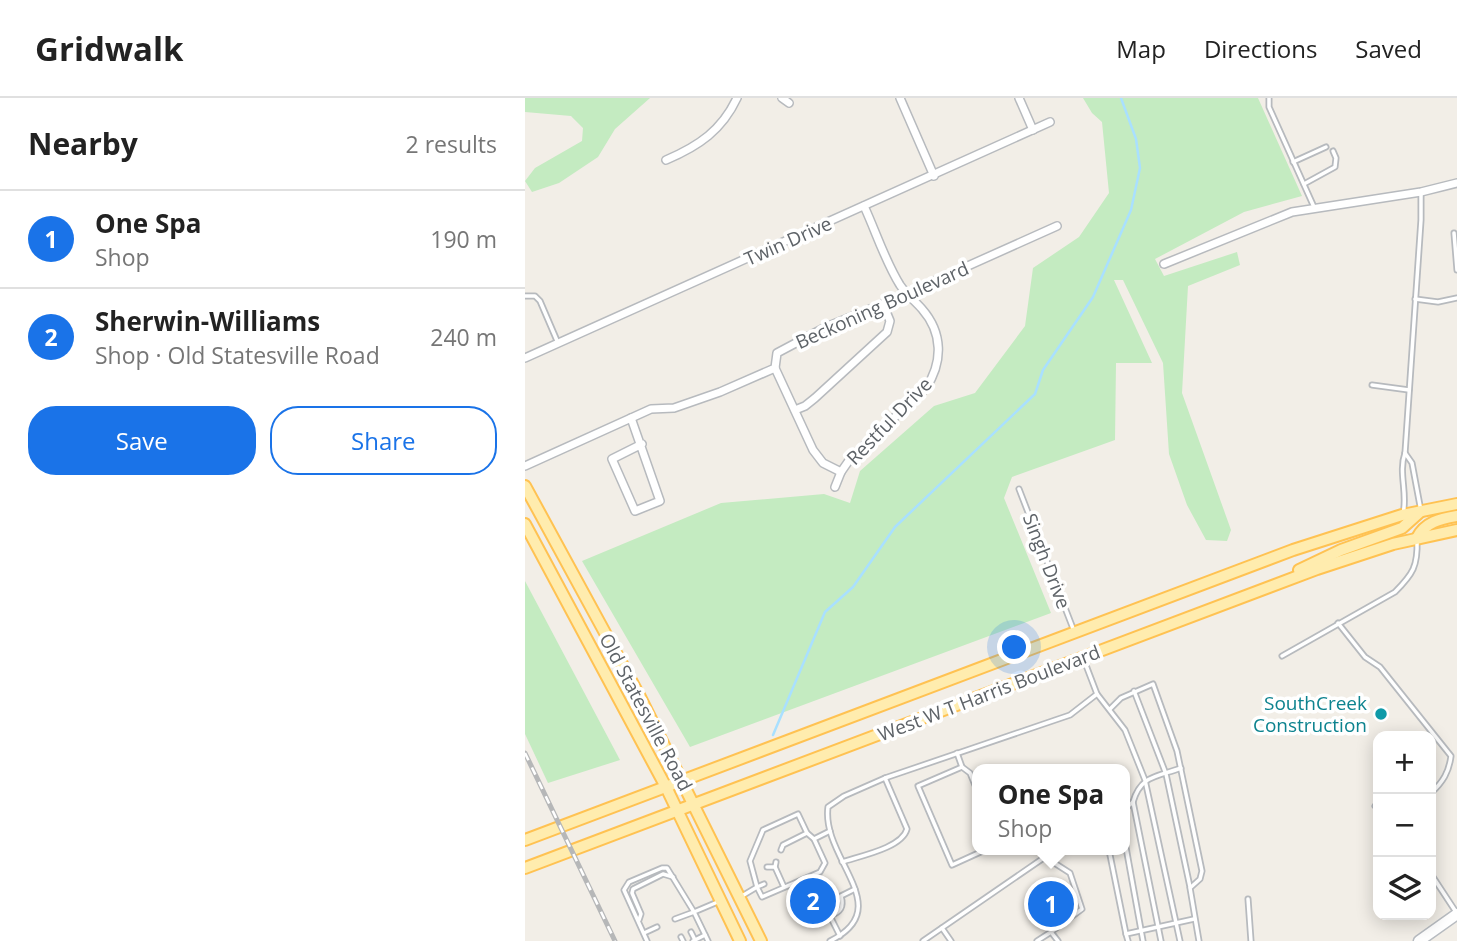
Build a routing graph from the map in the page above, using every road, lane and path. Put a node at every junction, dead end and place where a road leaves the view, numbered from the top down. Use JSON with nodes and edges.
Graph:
{"nodes":[{"id":1,"x":737,"y":98,"type":"edge"},
{"id":2,"x":900,"y":98,"type":"edge"},
{"id":3,"x":1019,"y":98,"type":"edge"},
{"id":4,"x":1269,"y":98,"type":"edge"},
{"id":5,"x":1050,"y":122,"type":"dead end"},
{"id":6,"x":1033,"y":130,"type":"junction"},
{"id":7,"x":1326,"y":147,"type":"dead end"},
{"id":8,"x":1333,"y":151,"type":"dead end"},
{"id":9,"x":666,"y":160,"type":"dead end"},
{"id":10,"x":1293,"y":162,"type":"junction"},
{"id":11,"x":934,"y":176,"type":"junction"},
{"id":12,"x":1457,"y":183,"type":"edge"},
{"id":13,"x":1304,"y":184,"type":"junction"},
{"id":14,"x":1421,"y":192,"type":"junction"},
{"id":15,"x":865,"y":206,"type":"junction"},
{"id":16,"x":1315,"y":209,"type":"junction"},
{"id":17,"x":1057,"y":226,"type":"dead end"},
{"id":18,"x":1454,"y":233,"type":"dead end"},
{"id":19,"x":1164,"y":264,"type":"dead end"},
{"id":20,"x":1457,"y":270,"type":"edge"},
{"id":21,"x":907,"y":293,"type":"junction"},
{"id":22,"x":525,"y":296,"type":"edge"},
{"id":23,"x":1457,"y":298,"type":"edge"},
{"id":24,"x":1415,"y":299,"type":"junction"},
{"id":25,"x":883,"y":304,"type":"junction"},
{"id":26,"x":558,"y":343,"type":"junction"},
{"id":27,"x":525,"y":358,"type":"edge"},
{"id":28,"x":775,"y":368,"type":"junction"},
{"id":29,"x":1372,"y":385,"type":"dead end"},
{"id":30,"x":1409,"y":390,"type":"junction"},
{"id":31,"x":795,"y":410,"type":"junction"},
{"id":32,"x":631,"y":418,"type":"junction"},
{"id":33,"x":642,"y":444,"type":"junction"},
{"id":34,"x":1405,"y":453,"type":"junction"},
{"id":35,"x":525,"y":466,"type":"edge"},
{"id":36,"x":841,"y":472,"type":"junction"},
{"id":37,"x":525,"y":486,"type":"edge"},
{"id":38,"x":835,"y":487,"type":"dead end"},
{"id":39,"x":1019,"y":489,"type":"dead end"},
{"id":40,"x":1457,"y":504,"type":"edge"},
{"id":41,"x":1420,"y":511,"type":"junction"},
{"id":42,"x":1402,"y":515,"type":"junction"},
{"id":43,"x":1457,"y":516,"type":"edge"},
{"id":44,"x":525,"y":524,"type":"edge"},
{"id":45,"x":1457,"y":530,"type":"edge"},
{"id":46,"x":1417,"y":538,"type":"junction"},
{"id":47,"x":1253,"y":594,"type":"junction"},
{"id":48,"x":1338,"y":623,"type":"junction"},
{"id":49,"x":1075,"y":633,"type":"junction"},
{"id":50,"x":1282,"y":656,"type":"dead end"},
{"id":51,"x":1083,"y":657,"type":"junction"},
{"id":52,"x":1134,"y":691,"type":"junction"},
{"id":53,"x":1097,"y":694,"type":"junction"},
{"id":54,"x":1110,"y":709,"type":"junction"},
{"id":55,"x":1431,"y":731,"type":"edge"},
{"id":56,"x":1436,"y":737,"type":"edge"},
{"id":57,"x":957,"y":753,"type":"junction"},
{"id":58,"x":962,"y":767,"type":"junction"},
{"id":59,"x":1181,"y":768,"type":"junction"},
{"id":60,"x":1166,"y":774,"type":"junction"},
{"id":61,"x":972,"y":777,"type":"edge"},
{"id":62,"x":885,"y":778,"type":"junction"},
{"id":63,"x":1145,"y":780,"type":"junction"},
{"id":64,"x":683,"y":781,"type":"junction"},
{"id":65,"x":1436,"y":787,"type":"edge"},
{"id":66,"x":666,"y":788,"type":"junction"},
{"id":67,"x":1133,"y":802,"type":"junction"},
{"id":68,"x":695,"y":805,"type":"junction"},
{"id":69,"x":1130,"y":805,"type":"edge"},
{"id":70,"x":677,"y":811,"type":"junction"},
{"id":71,"x":830,"y":831,"type":"junction"},
{"id":72,"x":807,"y":833,"type":"junction"},
{"id":73,"x":814,"y":839,"type":"junction"},
{"id":74,"x":525,"y":841,"type":"edge"},
{"id":75,"x":778,"y":841,"type":"dead end"},
{"id":76,"x":783,"y":845,"type":"junction"},
{"id":77,"x":781,"y":850,"type":"dead end"},
{"id":78,"x":973,"y":855,"type":"edge"},
{"id":79,"x":1110,"y":855,"type":"edge"},
{"id":80,"x":1127,"y":855,"type":"edge"},
{"id":81,"x":842,"y":862,"type":"junction"},
{"id":82,"x":767,"y":867,"type":"dead end"},
{"id":83,"x":525,"y":868,"type":"edge"},
{"id":84,"x":673,"y":877,"type":"junction"},
{"id":85,"x":779,"y":877,"type":"junction"},
{"id":86,"x":773,"y":880,"type":"dead end"},
{"id":87,"x":1436,"y":882,"type":"edge"},
{"id":88,"x":764,"y":884,"type":"dead end"},
{"id":89,"x":757,"y":887,"type":"junction"},
{"id":90,"x":784,"y":887,"type":"junction"},
{"id":91,"x":1190,"y":888,"type":"junction"},
{"id":92,"x":855,"y":889,"type":"junction"},
{"id":93,"x":740,"y":897,"type":"junction"},
{"id":94,"x":1248,"y":899,"type":"dead end"},
{"id":95,"x":721,"y":901,"type":"junction"},
{"id":96,"x":694,"y":912,"type":"junction"},
{"id":97,"x":727,"y":914,"type":"junction"},
{"id":98,"x":1457,"y":914,"type":"edge"},
{"id":99,"x":683,"y":916,"type":"junction"},
{"id":100,"x":675,"y":919,"type":"dead end"},
{"id":101,"x":1193,"y":919,"type":"junction"},
{"id":102,"x":638,"y":921,"type":"junction"},
{"id":103,"x":687,"y":923,"type":"dead end"},
{"id":104,"x":1176,"y":923,"type":"junction"},
{"id":105,"x":1158,"y":927,"type":"junction"},
{"id":106,"x":942,"y":928,"type":"junction"},
{"id":107,"x":1141,"y":930,"type":"junction"},
{"id":108,"x":691,"y":932,"type":"dead end"},
{"id":109,"x":1051,"y":932,"type":"junction"},
{"id":110,"x":643,"y":933,"type":"junction"},
{"id":111,"x":1126,"y":934,"type":"junction"},
{"id":112,"x":705,"y":935,"type":"junction"},
{"id":113,"x":840,"y":936,"type":"junction"},
{"id":114,"x":656,"y":937,"type":"dead end"},
{"id":115,"x":647,"y":941,"type":"edge"},
{"id":116,"x":694,"y":941,"type":"edge"},
{"id":117,"x":708,"y":941,"type":"edge"},
{"id":118,"x":740,"y":941,"type":"edge"},
{"id":119,"x":747,"y":941,"type":"edge"},
{"id":120,"x":761,"y":941,"type":"edge"},
{"id":121,"x":830,"y":941,"type":"edge"},
{"id":122,"x":923,"y":941,"type":"edge"},
{"id":123,"x":951,"y":941,"type":"edge"},
{"id":124,"x":1037,"y":941,"type":"edge"},
{"id":125,"x":1058,"y":941,"type":"edge"},
{"id":126,"x":1128,"y":941,"type":"edge"},
{"id":127,"x":1143,"y":941,"type":"edge"},
{"id":128,"x":1161,"y":941,"type":"edge"},
{"id":129,"x":1179,"y":941,"type":"edge"},
{"id":130,"x":1199,"y":941,"type":"edge"},
{"id":131,"x":1251,"y":941,"type":"edge"},
{"id":132,"x":1419,"y":941,"type":"edge"}],
"edges":[{"from":1,"to":9,"type":"street"},
{"from":2,"to":11,"type":"street"},
{"from":3,"to":6,"type":"street"},
{"from":4,"to":10,"type":"lane"},
{"from":5,"to":6,"type":"street","name":"Twin Drive"},
{"from":6,"to":11,"type":"street","name":"Twin Drive"},
{"from":7,"to":10,"type":"lane"},
{"from":8,"to":13,"type":"lane"},
{"from":10,"to":13,"type":"lane"},
{"from":11,"to":15,"type":"street","name":"Twin Drive"},
{"from":12,"to":14,"type":"street"},
{"from":13,"to":16,"type":"lane"},
{"from":14,"to":16,"type":"street"},
{"from":14,"to":24,"type":"lane"},
{"from":15,"to":21,"type":"street","name":"Restful Drive"},
{"from":15,"to":26,"type":"street","name":"Twin Drive"},
{"from":16,"to":19,"type":"street"},
{"from":17,"to":21,"type":"street","name":"Beckoning Boulevard"},
{"from":18,"to":20,"type":"lane"},
{"from":21,"to":25,"type":"street","name":"Beckoning Boulevard"},
{"from":21,"to":36,"type":"street","name":"Restful Drive"},
{"from":22,"to":26,"type":"lane"},
{"from":23,"to":24,"type":"lane"},
{"from":24,"to":30,"type":"lane"},
{"from":25,"to":28,"type":"street","name":"Beckoning Boulevard"},
{"from":25,"to":31,"type":"street"},
{"from":26,"to":27,"type":"street","name":"Twin Drive"},
{"from":28,"to":31,"type":"street"},
{"from":28,"to":32,"type":"street","name":"Beckoning Boulevard"},
{"from":29,"to":30,"type":"lane"},
{"from":30,"to":34,"type":"lane"},
{"from":31,"to":36,"type":"street"},
{"from":32,"to":33,"type":"street"},
{"from":32,"to":35,"type":"street","name":"Beckoning Boulevard"},
{"from":33,"to":33,"type":"street"},
{"from":34,"to":41,"type":"lane"},
{"from":34,"to":42,"type":"lane"},
{"from":36,"to":38,"type":"street","name":"Restful Drive"},
{"from":37,"to":64,"type":"main road","name":"Old Statesville Road"},
{"from":39,"to":49,"type":"lane","name":"Singh Drive"},
{"from":40,"to":41,"type":"main road","name":"West W T Harris Boulevard"},
{"from":41,"to":42,"type":"main road","name":"West W T Harris Boulevard"},
{"from":41,"to":47,"type":"main road"},
{"from":42,"to":49,"type":"main road","name":"West W T Harris Boulevard"},
{"from":43,"to":46,"type":"main road"},
{"from":44,"to":66,"type":"main road","name":"Old Statesville Road"},
{"from":45,"to":46,"type":"main road","name":"West W T Harris Boulevard"},
{"from":46,"to":47,"type":"main road","name":"West W T Harris Boulevard"},
{"from":46,"to":48,"type":"lane"},
{"from":47,"to":51,"type":"main road","name":"West W T Harris Boulevard"},
{"from":48,"to":50,"type":"lane"},
{"from":48,"to":55,"type":"lane"},
{"from":49,"to":64,"type":"main road","name":"West W T Harris Boulevard"},
{"from":51,"to":53,"type":"lane"},
{"from":51,"to":68,"type":"main road","name":"West W T Harris Boulevard"},
{"from":52,"to":54,"type":"lane"},
{"from":52,"to":59,"type":"lane"},
{"from":52,"to":60,"type":"lane"},
{"from":53,"to":54,"type":"lane"},
{"from":53,"to":57,"type":"lane"},
{"from":54,"to":63,"type":"lane"},
{"from":56,"to":65,"type":"lane"},
{"from":57,"to":58,"type":"lane"},
{"from":57,"to":62,"type":"lane"},
{"from":58,"to":61,"type":"lane"},
{"from":58,"to":78,"type":"lane"},
{"from":59,"to":60,"type":"lane"},
{"from":59,"to":91,"type":"lane"},
{"from":60,"to":63,"type":"lane"},
{"from":60,"to":91,"type":"lane"},
{"from":62,"to":71,"type":"lane"},
{"from":62,"to":81,"type":"lane"},
{"from":63,"to":67,"type":"lane"},
{"from":63,"to":104,"type":"lane"},
{"from":64,"to":66,"type":"main road","name":"West W T Harris Boulevard"},
{"from":64,"to":68,"type":"main road","name":"Old Statesville Road"},
{"from":66,"to":70,"type":"main road","name":"Old Statesville Road"},
{"from":66,"to":74,"type":"main road","name":"West W T Harris Boulevard"},
{"from":67,"to":69,"type":"lane"},
{"from":67,"to":105,"type":"lane"},
{"from":68,"to":70,"type":"main road","name":"West W T Harris Boulevard"},
{"from":68,"to":93,"type":"main road","name":"Old Statesville Road"},
{"from":70,"to":83,"type":"main road","name":"West W T Harris Boulevard"},
{"from":70,"to":95,"type":"main road","name":"Old Statesville Road"},
{"from":71,"to":73,"type":"lane"},
{"from":71,"to":81,"type":"lane"},
{"from":72,"to":73,"type":"lane"},
{"from":72,"to":76,"type":"lane"},
{"from":72,"to":89,"type":"lane"},
{"from":73,"to":90,"type":"lane"},
{"from":75,"to":76,"type":"lane"},
{"from":76,"to":77,"type":"lane"},
{"from":79,"to":111,"type":"lane"},
{"from":80,"to":107,"type":"lane"},
{"from":81,"to":92,"type":"lane"},
{"from":82,"to":85,"type":"lane"},
{"from":84,"to":96,"type":"lane"},
{"from":84,"to":102,"type":"lane"},
{"from":84,"to":102,"type":"lane"},
{"from":85,"to":86,"type":"lane"},
{"from":85,"to":90,"type":"lane"},
{"from":87,"to":98,"type":"lane"},
{"from":88,"to":89,"type":"lane"},
{"from":89,"to":90,"type":"lane"},
{"from":89,"to":93,"type":"lane"},
{"from":91,"to":101,"type":"lane"},
{"from":92,"to":113,"type":"lane"},
{"from":92,"to":113,"type":"lane"},
{"from":93,"to":120,"type":"main road","name":"Old Statesville Road"},
{"from":94,"to":131,"type":"lane"},
{"from":95,"to":96,"type":"lane"},
{"from":95,"to":97,"type":"main road","name":"Old Statesville Road"},
{"from":96,"to":99,"type":"lane"},
{"from":96,"to":112,"type":"lane"},
{"from":97,"to":118,"type":"main road","name":"Old Statesville Road"},
{"from":97,"to":119,"type":"main road"},
{"from":98,"to":132,"type":"main road"},
{"from":99,"to":100,"type":"lane"},
{"from":99,"to":103,"type":"lane"},
{"from":101,"to":104,"type":"lane"},
{"from":101,"to":130,"type":"lane"},
{"from":102,"to":110,"type":"lane"},
{"from":104,"to":105,"type":"lane"},
{"from":104,"to":129,"type":"lane"},
{"from":105,"to":107,"type":"lane"},
{"from":105,"to":128,"type":"lane"},
{"from":106,"to":109,"type":"lane"},
{"from":106,"to":122,"type":"lane"},
{"from":106,"to":123,"type":"lane"},
{"from":107,"to":111,"type":"lane"},
{"from":107,"to":127,"type":"lane"},
{"from":108,"to":116,"type":"lane"},
{"from":109,"to":124,"type":"lane"},
{"from":109,"to":125,"type":"lane"},
{"from":110,"to":114,"type":"lane"},
{"from":110,"to":115,"type":"lane"},
{"from":111,"to":126,"type":"lane"},
{"from":112,"to":116,"type":"lane"},
{"from":112,"to":117,"type":"lane"},
{"from":113,"to":121,"type":"lane"}]}
